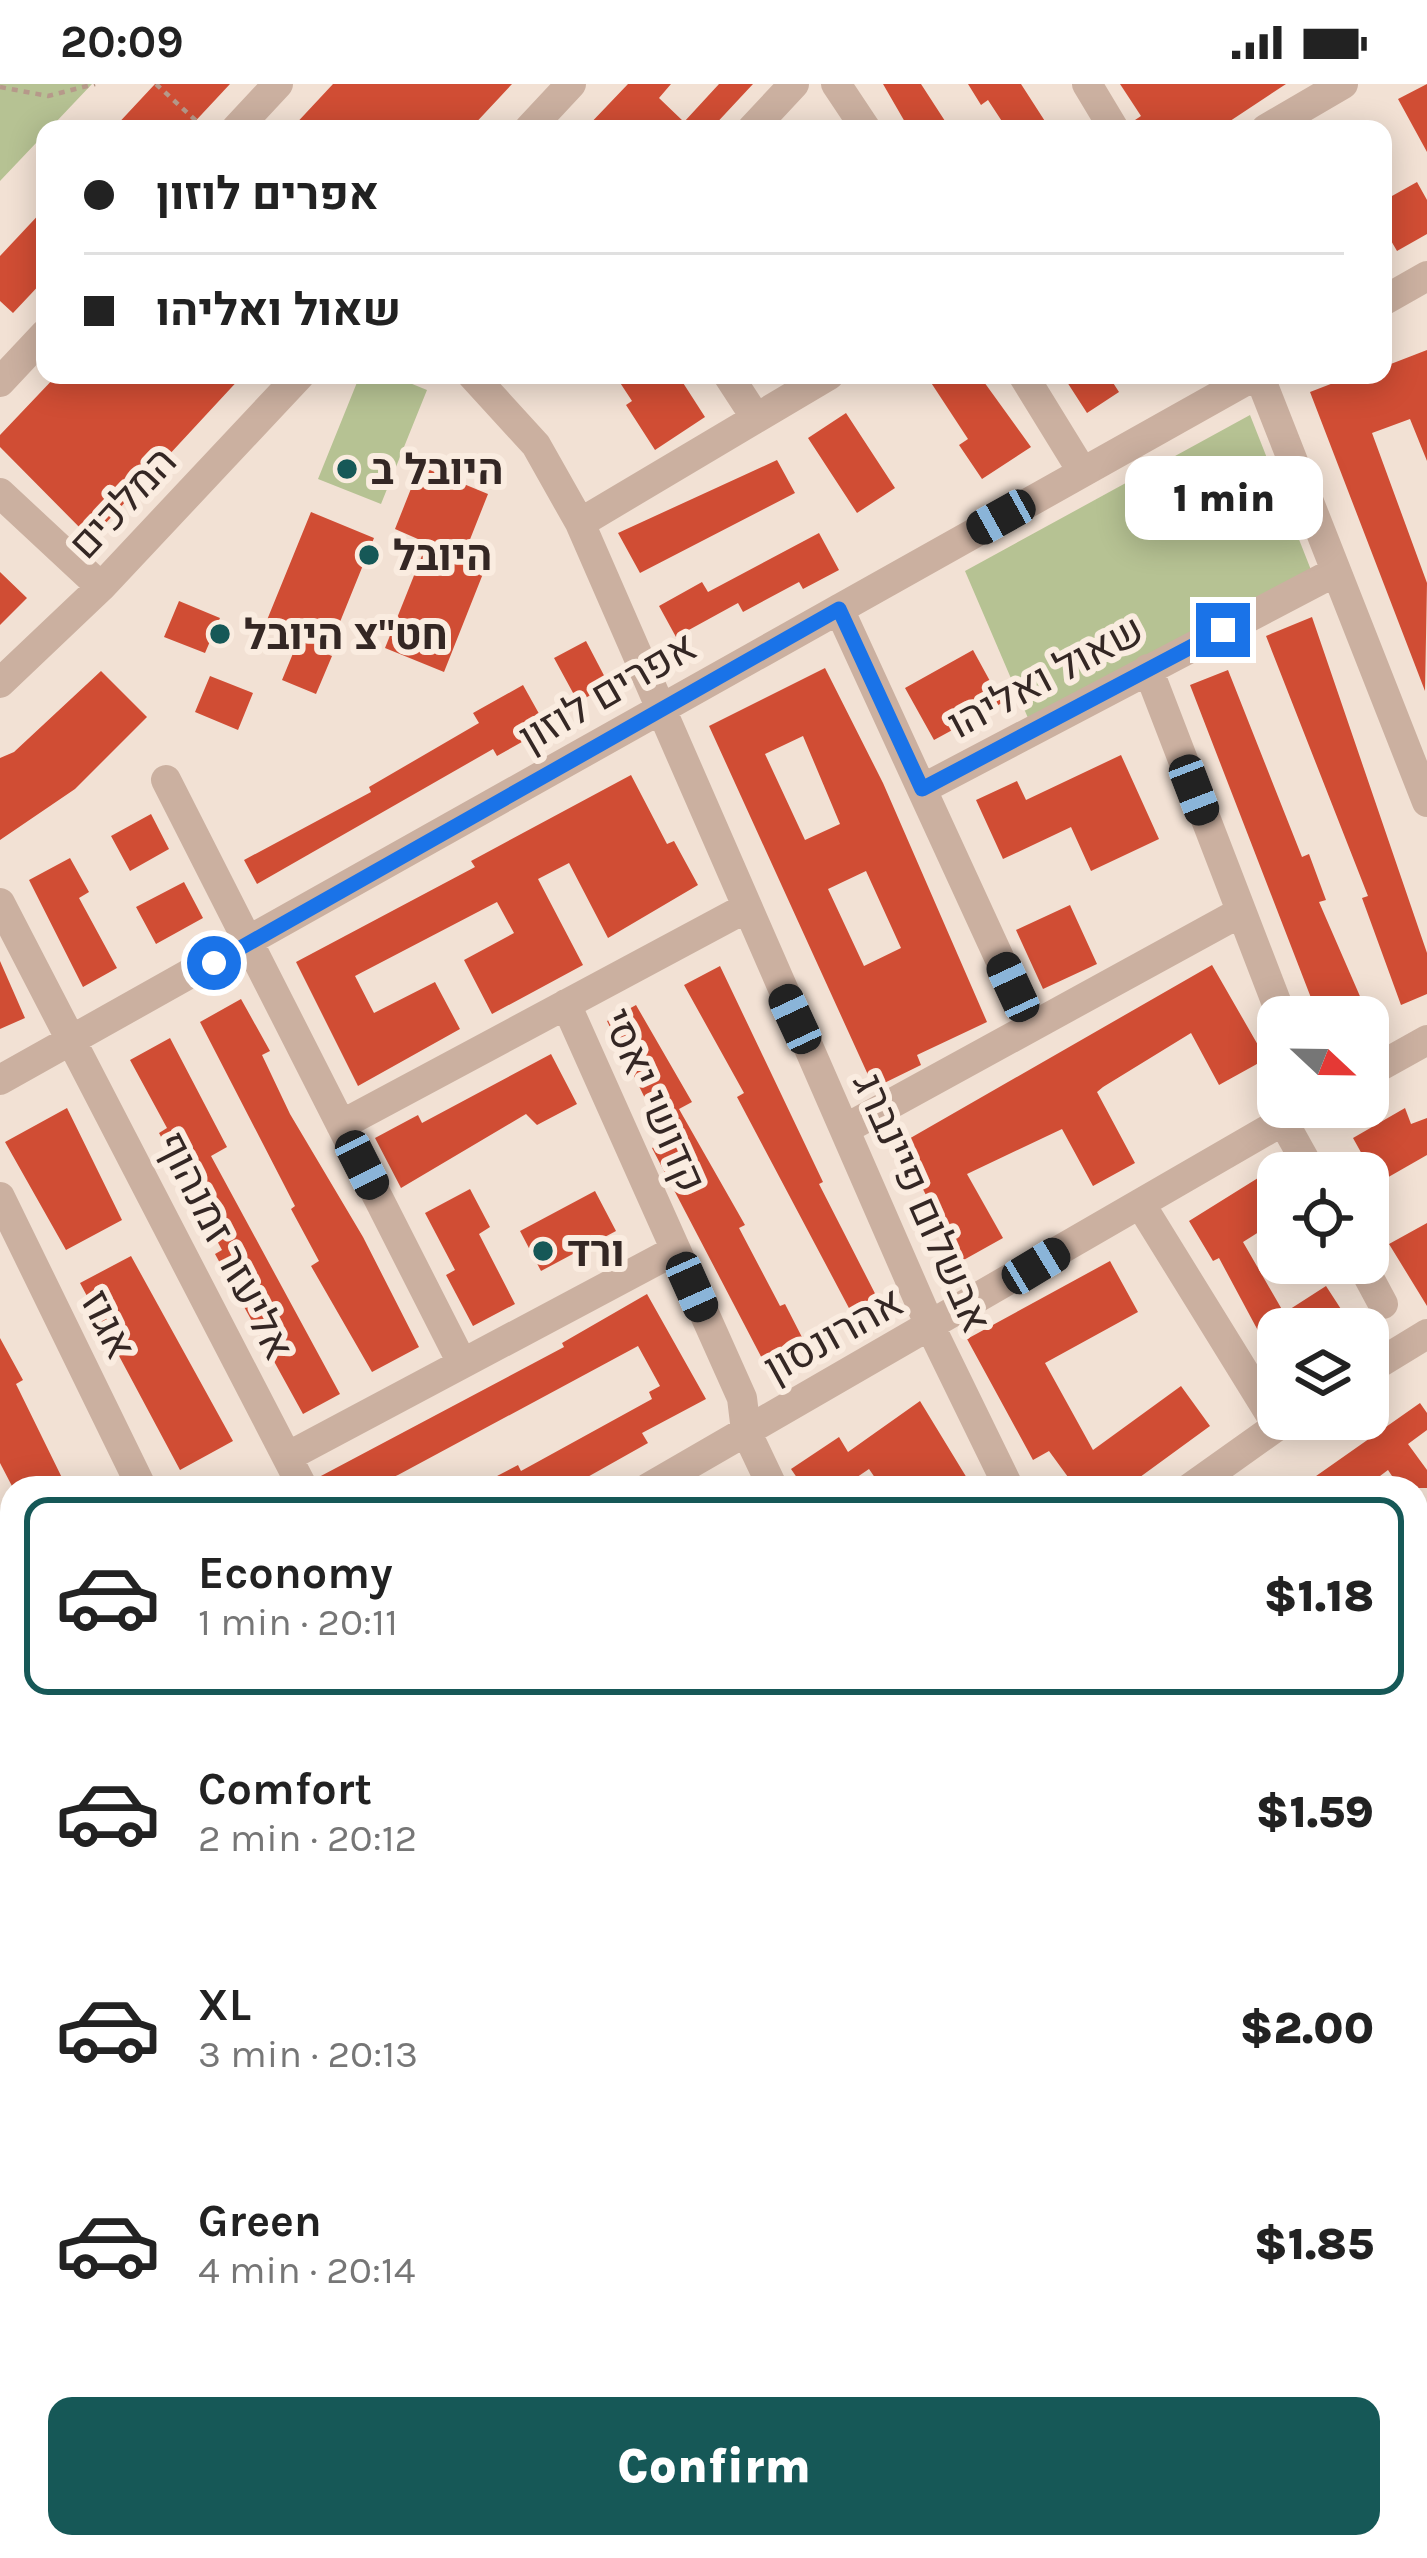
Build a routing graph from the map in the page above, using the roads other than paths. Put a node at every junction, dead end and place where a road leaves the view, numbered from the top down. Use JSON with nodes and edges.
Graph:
{"nodes":[{"id":1,"x":278,"y":84,"type":"edge"},
{"id":2,"x":571,"y":84,"type":"edge"},
{"id":3,"x":794,"y":84,"type":"edge"},
{"id":4,"x":836,"y":84,"type":"edge"},
{"id":5,"x":1087,"y":84,"type":"edge"},
{"id":6,"x":1338,"y":85,"type":"edge"},
{"id":7,"x":244,"y":120,"type":"edge"},
{"id":8,"x":537,"y":120,"type":"edge"},
{"id":9,"x":760,"y":120,"type":"edge"},
{"id":10,"x":860,"y":120,"type":"edge"},
{"id":11,"x":1109,"y":120,"type":"edge"},
{"id":12,"x":1281,"y":120,"type":"edge"},
{"id":13,"x":1427,"y":276,"type":"edge"},
{"id":14,"x":1392,"y":297,"type":"edge"},
{"id":15,"x":36,"y":344,"type":"edge"},
{"id":16,"x":0,"y":382,"type":"edge"},
{"id":17,"x":291,"y":384,"type":"edge"},
{"id":18,"x":480,"y":384,"type":"edge"},
{"id":19,"x":734,"y":384,"type":"edge"},
{"id":20,"x":814,"y":384,"type":"edge"},
{"id":21,"x":1029,"y":384,"type":"edge"},
{"id":22,"x":1241,"y":384,"type":"edge"},
{"id":23,"x":1261,"y":384,"type":"edge"},
{"id":24,"x":756,"y":418,"type":"junction"},
{"id":25,"x":1082,"y":471,"type":"junction"},
{"id":26,"x":0,"y":493,"type":"edge"},
{"id":27,"x":580,"y":523,"type":"junction"},
{"id":28,"x":1336,"y":572,"type":"junction"},
{"id":29,"x":100,"y":586,"type":"junction"},
{"id":30,"x":839,"y":609,"type":"junction"},
{"id":31,"x":1148,"y":670,"type":"junction"},
{"id":32,"x":0,"y":683,"type":"edge"},
{"id":33,"x":664,"y":706,"type":"junction"},
{"id":34,"x":166,"y":780,"type":"dead end"},
{"id":35,"x":922,"y":789,"type":"junction"},
{"id":36,"x":1427,"y":802,"type":"edge"},
{"id":37,"x":0,"y":903,"type":"edge"},
{"id":38,"x":744,"y":909,"type":"junction"},
{"id":39,"x":1241,"y":912,"type":"junction"},
{"id":40,"x":249,"y":943,"type":"junction"},
{"id":41,"x":1274,"y":996,"type":"edge"},
{"id":42,"x":566,"y":1004,"type":"junction"},
{"id":43,"x":1031,"y":1027,"type":"junction"},
{"id":44,"x":74,"y":1040,"type":"junction"},
{"id":45,"x":1427,"y":1040,"type":"edge"},
{"id":46,"x":1389,"y":1061,"type":"edge"},
{"id":47,"x":0,"y":1080,"type":"edge"},
{"id":48,"x":341,"y":1125,"type":"junction"},
{"id":49,"x":1271,"y":1128,"type":"edge"},
{"id":50,"x":845,"y":1129,"type":"junction"},
{"id":51,"x":0,"y":1197,"type":"edge"},
{"id":52,"x":1141,"y":1204,"type":"junction"},
{"id":53,"x":676,"y":1250,"type":"junction"},
{"id":54,"x":1372,"y":1284,"type":"edge"},
{"id":55,"x":1383,"y":1304,"type":"dead end"},
{"id":56,"x":931,"y":1328,"type":"junction"},
{"id":57,"x":1427,"y":1334,"type":"edge"},
{"id":58,"x":1389,"y":1357,"type":"edge"},
{"id":59,"x":462,"y":1363,"type":"junction"},
{"id":60,"x":1257,"y":1383,"type":"edge"},
{"id":61,"x":746,"y":1431,"type":"junction"},
{"id":62,"x":1257,"y":1440,"type":"edge"},
{"id":63,"x":287,"y":1457,"type":"junction"},
{"id":64,"x":136,"y":1476,"type":"edge"},
{"id":65,"x":297,"y":1476,"type":"edge"},
{"id":66,"x":669,"y":1476,"type":"edge"},
{"id":67,"x":767,"y":1476,"type":"edge"},
{"id":68,"x":1003,"y":1476,"type":"edge"},
{"id":69,"x":1207,"y":1476,"type":"edge"}],
"edges":[{"from":1,"to":7,"type":"street"},
{"from":2,"to":8,"type":"street"},
{"from":3,"to":9,"type":"street"},
{"from":4,"to":10,"type":"street"},
{"from":5,"to":11,"type":"street"},
{"from":6,"to":12,"type":"street"},
{"from":13,"to":14,"type":"street"},
{"from":15,"to":16,"type":"street"},
{"from":17,"to":29,"type":"street","name":"המלכים"},
{"from":18,"to":27,"type":"street","name":"אבשלום פיינברג"},
{"from":19,"to":24,"type":"street"},
{"from":20,"to":24,"type":"street"},
{"from":21,"to":25,"type":"street"},
{"from":22,"to":25,"type":"street","name":"אפרים לוזון"},
{"from":23,"to":28,"type":"street"},
{"from":24,"to":27,"type":"street"},
{"from":25,"to":30,"type":"street","name":"אפרים לוזון"},
{"from":26,"to":29,"type":"street"},
{"from":27,"to":33,"type":"street","name":"אבשלום פיינברג"},
{"from":28,"to":31,"type":"street","name":"שאול ואליהו"},
{"from":28,"to":36,"type":"street"},
{"from":29,"to":32,"type":"street","name":"המלכים"},
{"from":30,"to":33,"type":"street","name":"אפרים לוזון"},
{"from":30,"to":35,"type":"street"},
{"from":31,"to":35,"type":"street","name":"שאול ואליהו"},
{"from":31,"to":39,"type":"street"},
{"from":33,"to":38,"type":"street","name":"אבשלום פיינברג"},
{"from":33,"to":40,"type":"street","name":"אפרים לוזון"},
{"from":34,"to":40,"type":"street"},
{"from":35,"to":43,"type":"street"},
{"from":37,"to":44,"type":"street","name":"אליעזר זמנהוף"},
{"from":38,"to":42,"type":"street"},
{"from":38,"to":50,"type":"street","name":"אבשלום פיינברג"},
{"from":39,"to":41,"type":"street"},
{"from":39,"to":43,"type":"street"},
{"from":40,"to":44,"type":"street","name":"אפרים לוזון"},
{"from":40,"to":48,"type":"street"},
{"from":42,"to":48,"type":"street"},
{"from":42,"to":53,"type":"street","name":"קדושי יאסי"},
{"from":43,"to":50,"type":"street"},
{"from":44,"to":47,"type":"street","name":"אפרים לוזון"},
{"from":44,"to":63,"type":"street","name":"אליעזר זמנהוף"},
{"from":45,"to":46,"type":"street"},
{"from":48,"to":59,"type":"street"},
{"from":49,"to":52,"type":"street","name":"אהרונסון"},
{"from":50,"to":56,"type":"street","name":"אבשלום פיינברג"},
{"from":51,"to":64,"type":"street","name":"אגוז"},
{"from":52,"to":56,"type":"street","name":"אהרונסון"},
{"from":52,"to":60,"type":"street"},
{"from":53,"to":59,"type":"street"},
{"from":53,"to":61,"type":"street","name":"קדושי יאסי"},
{"from":54,"to":55,"type":"street"},
{"from":56,"to":61,"type":"street","name":"אהרונסון"},
{"from":56,"to":68,"type":"street","name":"אבשלום פיינברג"},
{"from":57,"to":58,"type":"street"},
{"from":59,"to":63,"type":"street"},
{"from":61,"to":66,"type":"street","name":"אהרונסון"},
{"from":61,"to":67,"type":"street","name":"קדושי יאסי"},
{"from":62,"to":69,"type":"street"},
{"from":63,"to":65,"type":"street","name":"אליעזר זמנהוף"}]}
